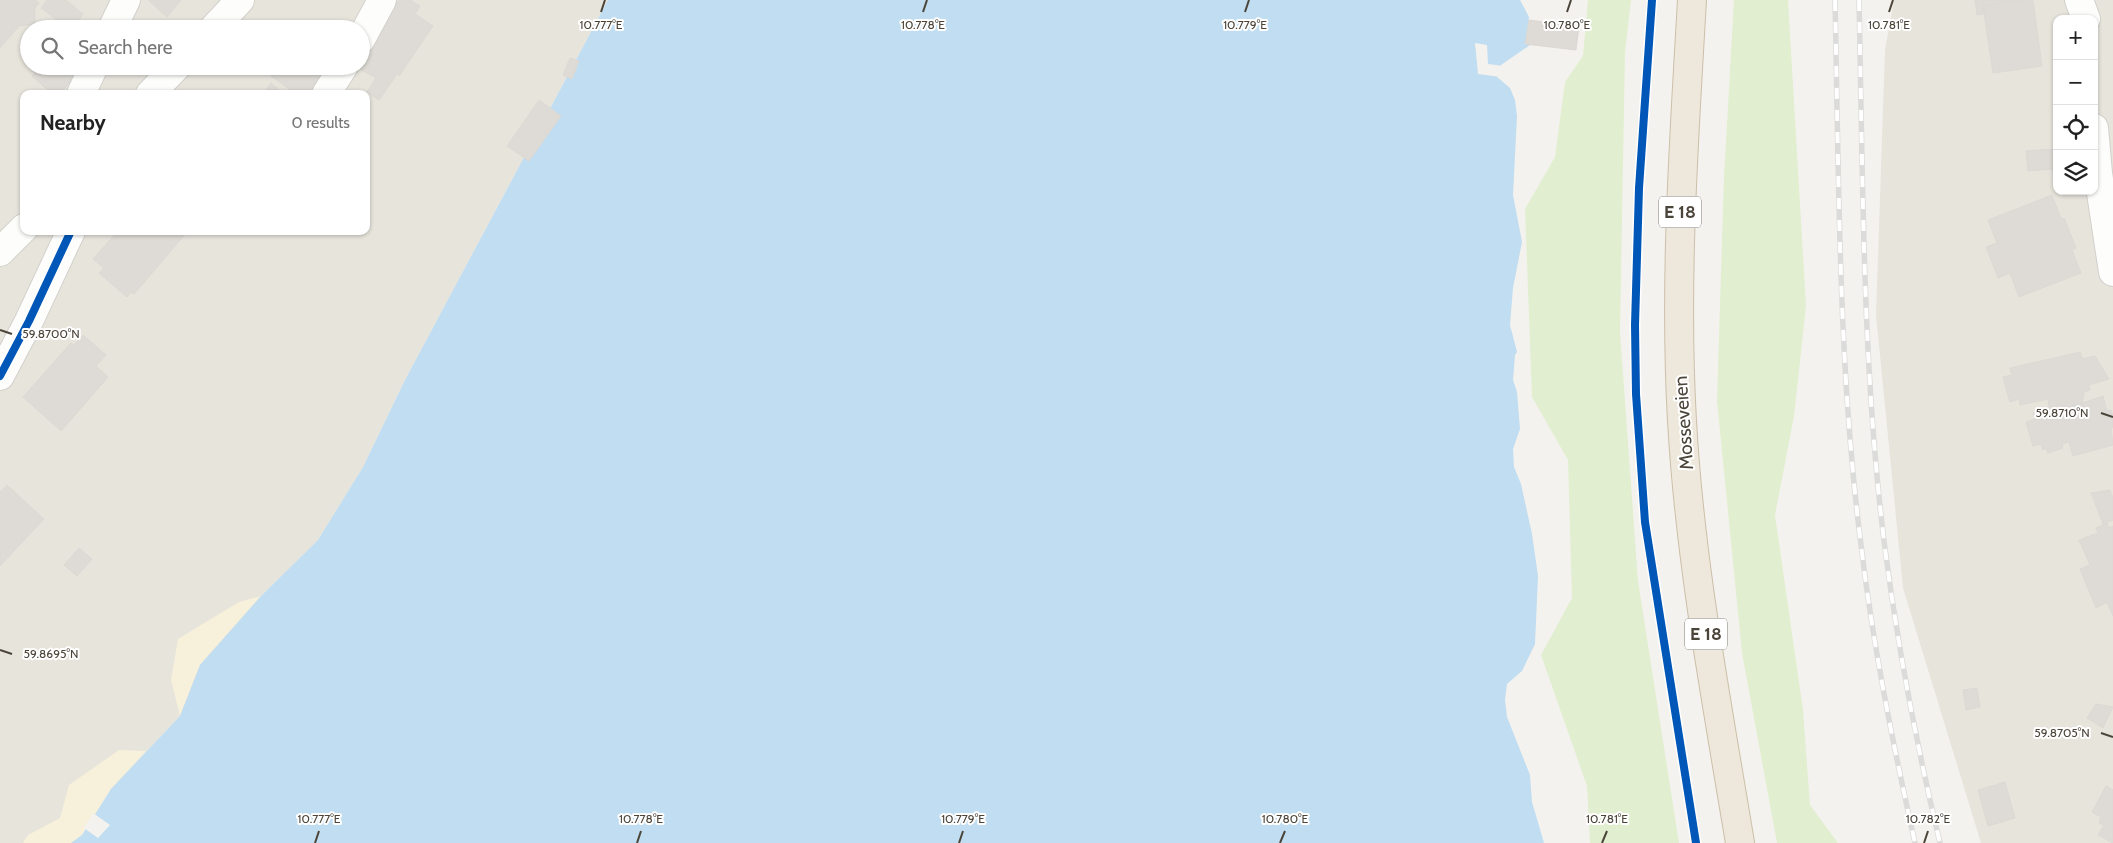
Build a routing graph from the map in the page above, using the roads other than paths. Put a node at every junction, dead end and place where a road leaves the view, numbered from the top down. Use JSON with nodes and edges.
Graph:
{"nodes":[{"id":1,"x":126,"y":0,"type":"edge"},
{"id":2,"x":240,"y":0,"type":"edge"},
{"id":3,"x":382,"y":0,"type":"edge"},
{"id":4,"x":1692,"y":0,"type":"edge"},
{"id":5,"x":2079,"y":0,"type":"edge"},
{"id":6,"x":2085,"y":15,"type":"edge"},
{"id":7,"x":116,"y":20,"type":"edge"},
{"id":8,"x":221,"y":20,"type":"edge"},
{"id":9,"x":370,"y":22,"type":"edge"},
{"id":10,"x":90,"y":75,"type":"edge"},
{"id":11,"x":168,"y":75,"type":"edge"},
{"id":12,"x":338,"y":75,"type":"edge"},
{"id":13,"x":83,"y":90,"type":"edge"},
{"id":14,"x":154,"y":90,"type":"edge"},
{"id":15,"x":329,"y":90,"type":"edge"},
{"id":16,"x":2096,"y":150,"type":"edge"},
{"id":17,"x":20,"y":232,"type":"edge"},
{"id":18,"x":69,"y":235,"type":"edge"},
{"id":19,"x":0,"y":252,"type":"edge"},
{"id":20,"x":2113,"y":272,"type":"edge"},
{"id":21,"x":0,"y":376,"type":"edge"},
{"id":22,"x":1740,"y":843,"type":"edge"}],
"edges":[{"from":1,"to":7,"type":"street"},
{"from":2,"to":8,"type":"street"},
{"from":3,"to":9,"type":"street"},
{"from":4,"to":22,"type":"highway","name":"Mosseveien","number":"E 18"},
{"from":5,"to":6,"type":"street"},
{"from":10,"to":13,"type":"street"},
{"from":11,"to":14,"type":"street"},
{"from":12,"to":15,"type":"street"},
{"from":16,"to":20,"type":"street"},
{"from":17,"to":19,"type":"street"},
{"from":18,"to":21,"type":"street"}]}
